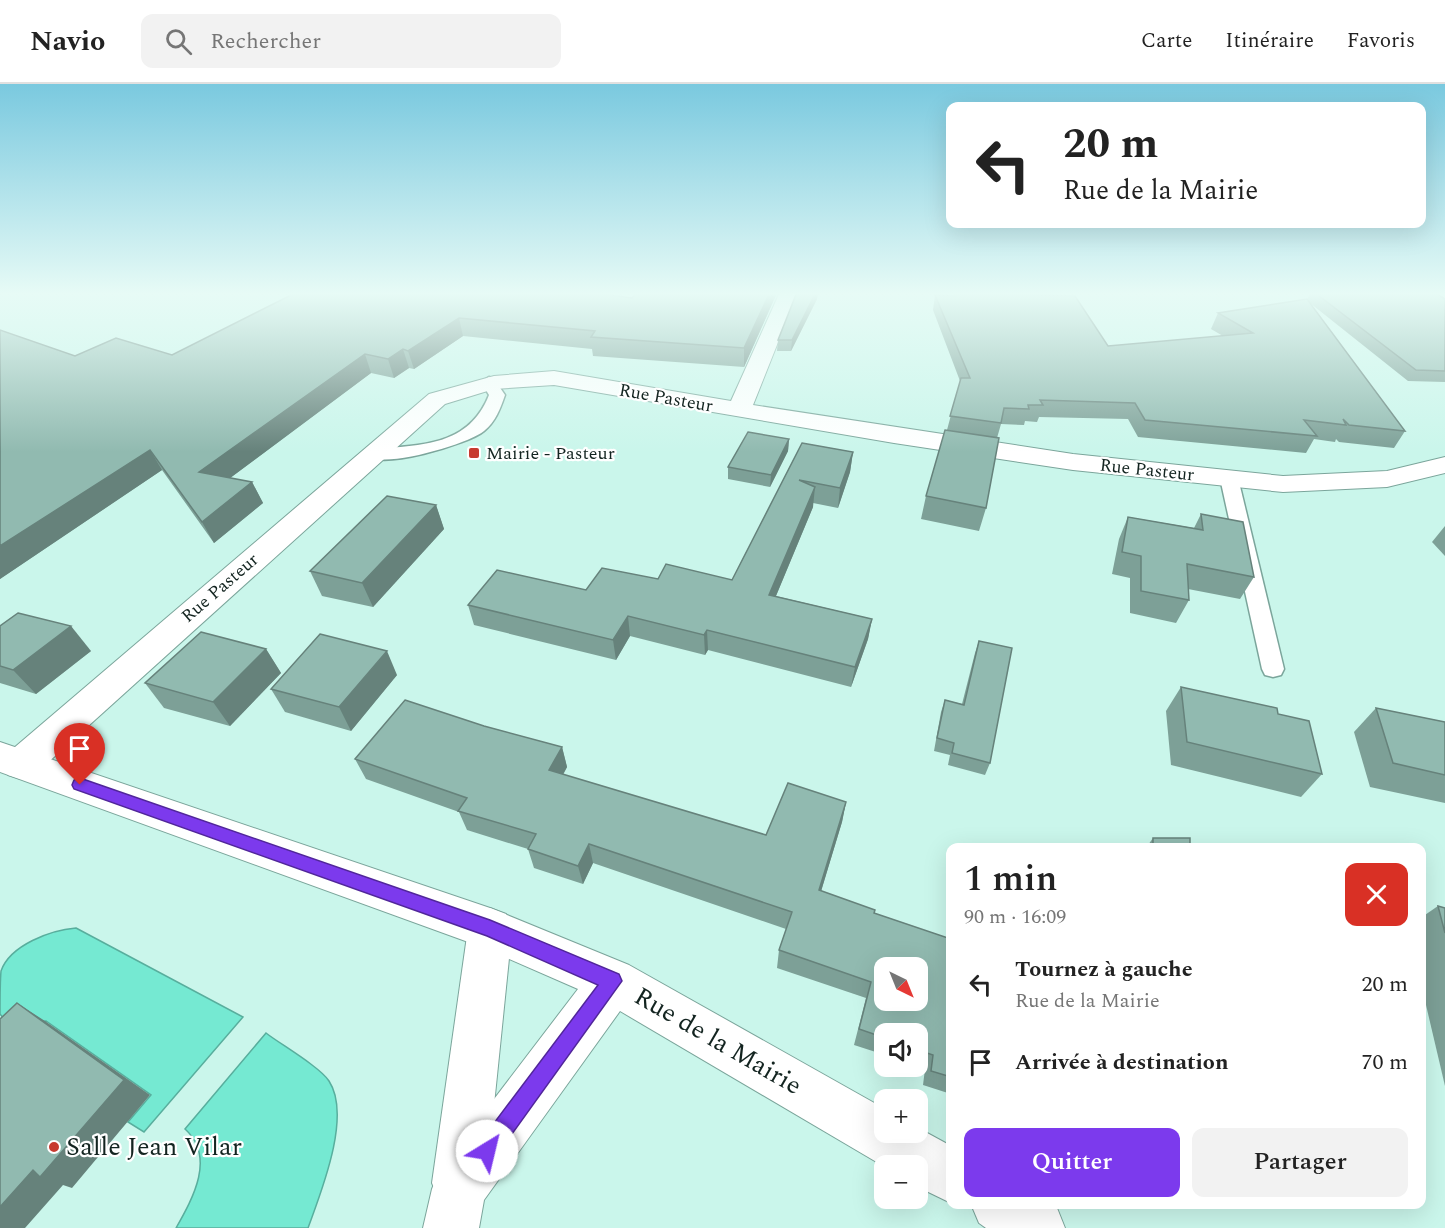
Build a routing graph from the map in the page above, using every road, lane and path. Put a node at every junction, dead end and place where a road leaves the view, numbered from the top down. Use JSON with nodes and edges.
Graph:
{"nodes":[{"id":1,"x":766,"y":345,"type":"edge"},
{"id":2,"x":489,"y":382,"type":"junction"},
{"id":3,"x":739,"y":410,"type":"junction"},
{"id":4,"x":374,"y":454,"type":"junction"},
{"id":5,"x":1445,"y":465,"type":"edge"},
{"id":6,"x":1229,"y":478,"type":"junction"},
{"id":7,"x":1273,"y":669,"type":"dead end"},
{"id":8,"x":11,"y":761,"type":"edge"},
{"id":9,"x":490,"y":928,"type":"junction"},
{"id":10,"x":612,"y":981,"type":"junction"},
{"id":11,"x":946,"y":1173,"type":"edge"},
{"id":12,"x":455,"y":1208,"type":"edge"},
{"id":13,"x":1006,"y":1209,"type":"edge"},
{"id":14,"x":1037,"y":1228,"type":"edge"}],
"edges":[{"from":1,"to":3,"type":"street"},
{"from":2,"to":3,"type":"street","name":"Rue Pasteur"},
{"from":2,"to":4,"type":"street","name":"Rue Pasteur"},
{"from":2,"to":4,"type":"lane"},
{"from":3,"to":6,"type":"street","name":"Rue Pasteur"},
{"from":4,"to":8,"type":"street","name":"Rue Pasteur"},
{"from":5,"to":6,"type":"street","name":"Rue Pasteur"},
{"from":6,"to":7,"type":"lane"},
{"from":8,"to":9,"type":"street","name":"Rue de la Mairie"},
{"from":9,"to":10,"type":"street","name":"Rue de la Mairie"},
{"from":9,"to":12,"type":"street"},
{"from":10,"to":11,"type":"street","name":"Rue de la Mairie"},
{"from":10,"to":12,"type":"street"},
{"from":13,"to":14,"type":"street"}]}
